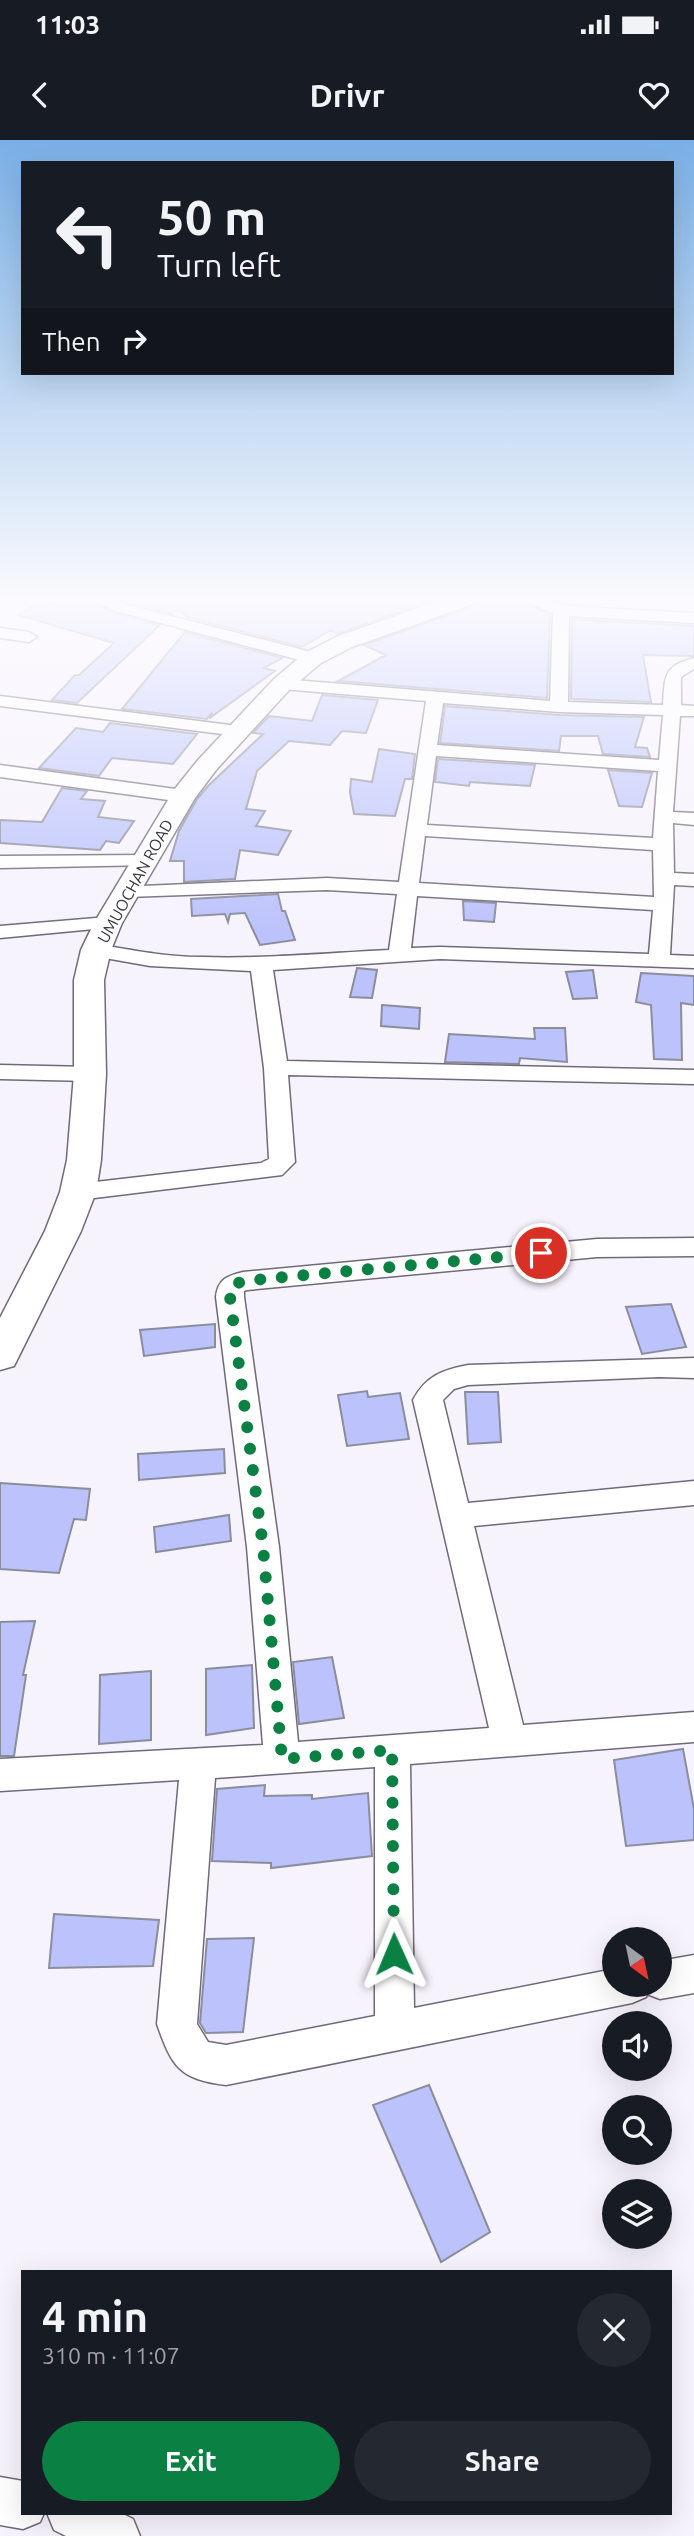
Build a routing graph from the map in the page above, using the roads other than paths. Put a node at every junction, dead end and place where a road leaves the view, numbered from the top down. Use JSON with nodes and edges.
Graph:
{"nodes":[{"id":1,"x":46,"y":707,"type":"edge"},
{"id":2,"x":261,"y":707,"type":"edge"},
{"id":3,"x":433,"y":707,"type":"edge"},
{"id":4,"x":559,"y":707,"type":"edge"},
{"id":5,"x":672,"y":707,"type":"edge"},
{"id":6,"x":672,"y":710,"type":"junction"},
{"id":7,"x":694,"y":711,"type":"edge"},
{"id":8,"x":238,"y":731,"type":"junction"},
{"id":9,"x":426,"y":750,"type":"junction"},
{"id":10,"x":667,"y":766,"type":"junction"},
{"id":11,"x":0,"y":771,"type":"edge"},
{"id":12,"x":183,"y":796,"type":"junction"},
{"id":13,"x":663,"y":817,"type":"junction"},
{"id":14,"x":694,"y":818,"type":"edge"},
{"id":15,"x":415,"y":830,"type":"junction"},
{"id":16,"x":665,"y":845,"type":"junction"},
{"id":17,"x":146,"y":861,"type":"junction"},
{"id":18,"x":0,"y":862,"type":"edge"},
{"id":19,"x":665,"y":878,"type":"junction"},
{"id":20,"x":694,"y":880,"type":"edge"},
{"id":21,"x":407,"y":887,"type":"junction"},
{"id":22,"x":127,"y":891,"type":"junction"},
{"id":23,"x":664,"y":904,"type":"junction"},
{"id":24,"x":108,"y":923,"type":"junction"},
{"id":25,"x":0,"y":932,"type":"edge"},
{"id":26,"x":96,"y":950,"type":"junction"},
{"id":27,"x":399,"y":954,"type":"junction"},
{"id":28,"x":659,"y":960,"type":"junction"},
{"id":29,"x":694,"y":962,"type":"edge"},
{"id":30,"x":261,"y":964,"type":"junction"},
{"id":31,"x":276,"y":1068,"type":"junction"},
{"id":32,"x":0,"y":1072,"type":"edge"},
{"id":33,"x":90,"y":1074,"type":"junction"},
{"id":34,"x":694,"y":1077,"type":"edge"},
{"id":35,"x":78,"y":1192,"type":"junction"},
{"id":36,"x":694,"y":1247,"type":"edge"},
{"id":37,"x":0,"y":1356,"type":"edge"},
{"id":38,"x":694,"y":1368,"type":"edge"},
{"id":39,"x":694,"y":1493,"type":"edge"},
{"id":40,"x":455,"y":1516,"type":"junction"},
{"id":41,"x":694,"y":1727,"type":"edge"},
{"id":42,"x":509,"y":1741,"type":"junction"},
{"id":43,"x":392,"y":1750,"type":"junction"},
{"id":44,"x":282,"y":1759,"type":"junction"},
{"id":45,"x":198,"y":1764,"type":"junction"},
{"id":46,"x":0,"y":1775,"type":"edge"},
{"id":47,"x":694,"y":1974,"type":"edge"},
{"id":48,"x":672,"y":1978,"type":"edge"},
{"id":49,"x":602,"y":1990,"type":"edge"},
{"id":50,"x":395,"y":2031,"type":"junction"},
{"id":51,"x":0,"y":2501,"type":"edge"},
{"id":52,"x":21,"y":2505,"type":"edge"},
{"id":53,"x":75,"y":2515,"type":"edge"},
{"id":54,"x":116,"y":2536,"type":"edge"}],
"edges":[{"from":1,"to":8,"type":"street"},
{"from":2,"to":8,"type":"street","name":"UMUOCHAN ROAD"},
{"from":3,"to":9,"type":"street"},
{"from":4,"to":6,"type":"street"},
{"from":5,"to":6,"type":"street"},
{"from":6,"to":7,"type":"street"},
{"from":6,"to":10,"type":"street"},
{"from":8,"to":12,"type":"street","name":"UMUOCHAN ROAD"},
{"from":9,"to":10,"type":"street"},
{"from":9,"to":15,"type":"street"},
{"from":10,"to":13,"type":"street"},
{"from":11,"to":12,"type":"street"},
{"from":12,"to":17,"type":"street","name":"UMUOCHAN ROAD"},
{"from":13,"to":14,"type":"street"},
{"from":13,"to":16,"type":"street"},
{"from":15,"to":16,"type":"street"},
{"from":15,"to":21,"type":"street"},
{"from":16,"to":19,"type":"street"},
{"from":17,"to":18,"type":"street"},
{"from":17,"to":22,"type":"street","name":"UMUOCHAN ROAD"},
{"from":19,"to":20,"type":"street"},
{"from":19,"to":23,"type":"street"},
{"from":21,"to":22,"type":"street"},
{"from":21,"to":23,"type":"street"},
{"from":21,"to":27,"type":"street"},
{"from":22,"to":24,"type":"street","name":"UMUOCHAN ROAD"},
{"from":23,"to":28,"type":"street"},
{"from":24,"to":25,"type":"street"},
{"from":24,"to":26,"type":"street","name":"UMUOCHAN ROAD"},
{"from":26,"to":30,"type":"street"},
{"from":26,"to":33,"type":"street","name":"UMUOCHAN ROAD"},
{"from":27,"to":28,"type":"street"},
{"from":27,"to":30,"type":"street"},
{"from":28,"to":29,"type":"street"},
{"from":30,"to":31,"type":"street"},
{"from":31,"to":34,"type":"street"},
{"from":31,"to":35,"type":"street"},
{"from":32,"to":33,"type":"street"},
{"from":33,"to":35,"type":"street","name":"UMUOCHAN ROAD"},
{"from":35,"to":37,"type":"street","name":"UMUOCHAN ROAD"},
{"from":36,"to":44,"type":"street"},
{"from":38,"to":40,"type":"street"},
{"from":39,"to":40,"type":"street"},
{"from":40,"to":42,"type":"street"},
{"from":41,"to":42,"type":"street"},
{"from":42,"to":43,"type":"street"},
{"from":43,"to":44,"type":"street"},
{"from":43,"to":50,"type":"street"},
{"from":44,"to":45,"type":"street"},
{"from":45,"to":46,"type":"street"},
{"from":45,"to":50,"type":"street"},
{"from":47,"to":48,"type":"street"},
{"from":49,"to":50,"type":"street"},
{"from":51,"to":52,"type":"street"},
{"from":53,"to":54,"type":"street"}]}
